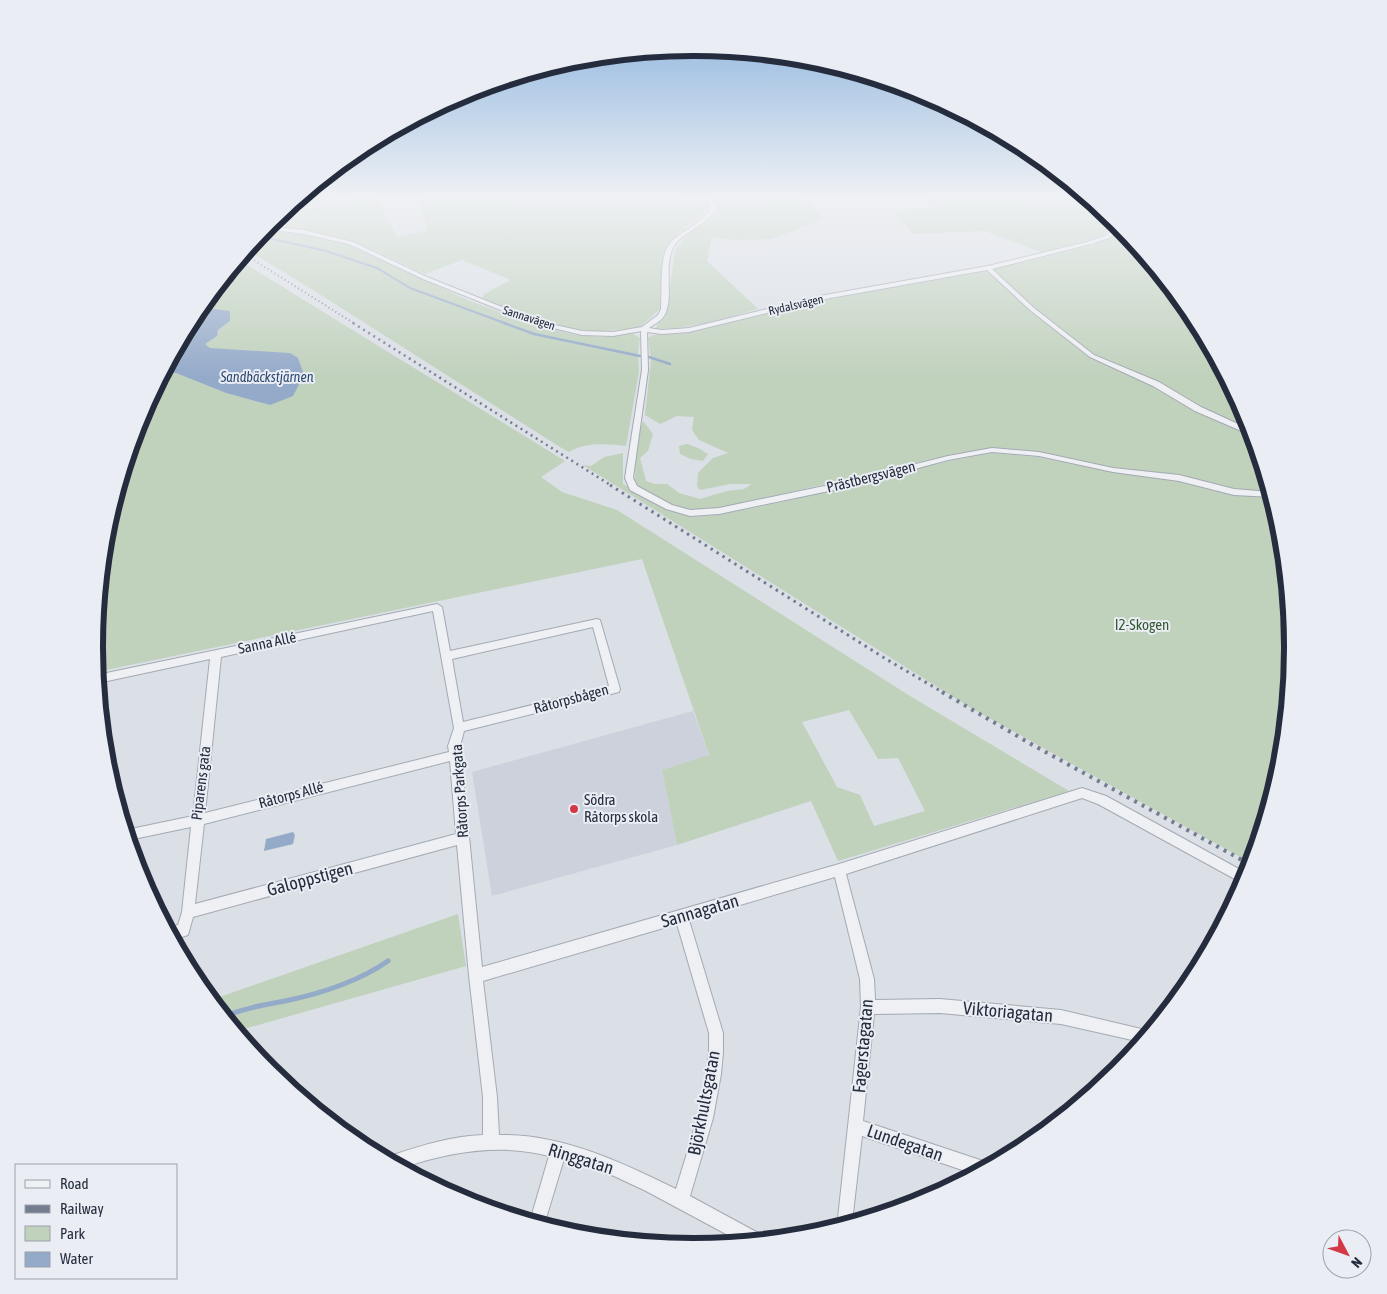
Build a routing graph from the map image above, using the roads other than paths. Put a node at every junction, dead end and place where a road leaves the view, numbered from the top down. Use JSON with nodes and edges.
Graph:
{"nodes":[{"id":1,"x":382,"y":257,"type":"edge"},
{"id":2,"x":668,"y":257,"type":"edge"},
{"id":3,"x":1031,"y":257,"type":"edge"},
{"id":4,"x":988,"y":268,"type":"junction"},
{"id":5,"x":644,"y":329,"type":"junction"},
{"id":6,"x":1242,"y":430,"type":"edge"},
{"id":7,"x":1264,"y":494,"type":"edge"},
{"id":8,"x":436,"y":607,"type":"joint"},
{"id":9,"x":216,"y":654,"type":"junction"},
{"id":10,"x":447,"y":656,"type":"junction"},
{"id":11,"x":104,"y":678,"type":"edge"},
{"id":12,"x":458,"y":728,"type":"junction"},
{"id":13,"x":455,"y":755,"type":"junction"},
{"id":14,"x":197,"y":820,"type":"junction"},
{"id":15,"x":133,"y":834,"type":"edge"},
{"id":16,"x":464,"y":838,"type":"junction"},
{"id":17,"x":839,"y":870,"type":"junction"},
{"id":18,"x":1238,"y":875,"type":"edge"},
{"id":19,"x":188,"y":912,"type":"junction"},
{"id":20,"x":682,"y":917,"type":"junction"},
{"id":21,"x":177,"y":932,"type":"edge"},
{"id":22,"x":476,"y":976,"type":"junction"},
{"id":23,"x":868,"y":1007,"type":"junction"},
{"id":24,"x":1140,"y":1035,"type":"edge"},
{"id":25,"x":856,"y":1126,"type":"junction"},
{"id":26,"x":491,"y":1141,"type":"junction"},
{"id":27,"x":559,"y":1149,"type":"junction"},
{"id":28,"x":401,"y":1161,"type":"edge"},
{"id":29,"x":975,"y":1166,"type":"edge"},
{"id":30,"x":680,"y":1201,"type":"junction"},
{"id":31,"x":539,"y":1217,"type":"edge"},
{"id":32,"x":845,"y":1218,"type":"edge"},
{"id":33,"x":745,"y":1235,"type":"edge"}],
"edges":[{"from":1,"to":5,"type":"street","name":"Sannavägen"},
{"from":2,"to":5,"type":"street"},
{"from":3,"to":4,"type":"street","name":"Rydalsvägen"},
{"from":4,"to":5,"type":"street","name":"Rydalsvägen"},
{"from":4,"to":6,"type":"street"},
{"from":5,"to":7,"type":"street","name":"Prästbergsvägen"},
{"from":8,"to":9,"type":"street","name":"Sanna Allé"},
{"from":8,"to":10,"type":"street","name":"Råtorps Parkgata"},
{"from":9,"to":11,"type":"street","name":"Sanna Allé"},
{"from":9,"to":14,"type":"street","name":"Piparens gata"},
{"from":10,"to":12,"type":"street","name":"Råtorps Parkgata"},
{"from":10,"to":12,"type":"street","name":"Råtorpsbågen"},
{"from":12,"to":13,"type":"street","name":"Råtorps Parkgata"},
{"from":13,"to":14,"type":"street","name":"Råtorps Allé"},
{"from":13,"to":16,"type":"street","name":"Råtorps Parkgata"},
{"from":14,"to":15,"type":"street","name":"Råtorps Allé"},
{"from":14,"to":19,"type":"street","name":"Piparens gata"},
{"from":16,"to":19,"type":"street","name":"Galoppstigen"},
{"from":16,"to":22,"type":"street","name":"Råtorps Parkgata"},
{"from":17,"to":18,"type":"street","name":"Sannagatan"},
{"from":17,"to":20,"type":"street","name":"Sannagatan"},
{"from":17,"to":23,"type":"street","name":"Fagerstagatan"},
{"from":19,"to":21,"type":"street"},
{"from":20,"to":22,"type":"street","name":"Sannagatan"},
{"from":20,"to":30,"type":"street","name":"Björkhultsgatan"},
{"from":22,"to":26,"type":"street"},
{"from":23,"to":24,"type":"street","name":"Viktoriagatan"},
{"from":23,"to":25,"type":"street","name":"Fagerstagatan"},
{"from":25,"to":29,"type":"street","name":"Lundegatan"},
{"from":25,"to":32,"type":"street","name":"Fagerstagatan"},
{"from":26,"to":27,"type":"street","name":"Ringgatan"},
{"from":26,"to":28,"type":"street","name":"Ringgatan"},
{"from":27,"to":30,"type":"street","name":"Ringgatan"},
{"from":27,"to":31,"type":"street"},
{"from":30,"to":33,"type":"street","name":"Ringgatan"}]}
